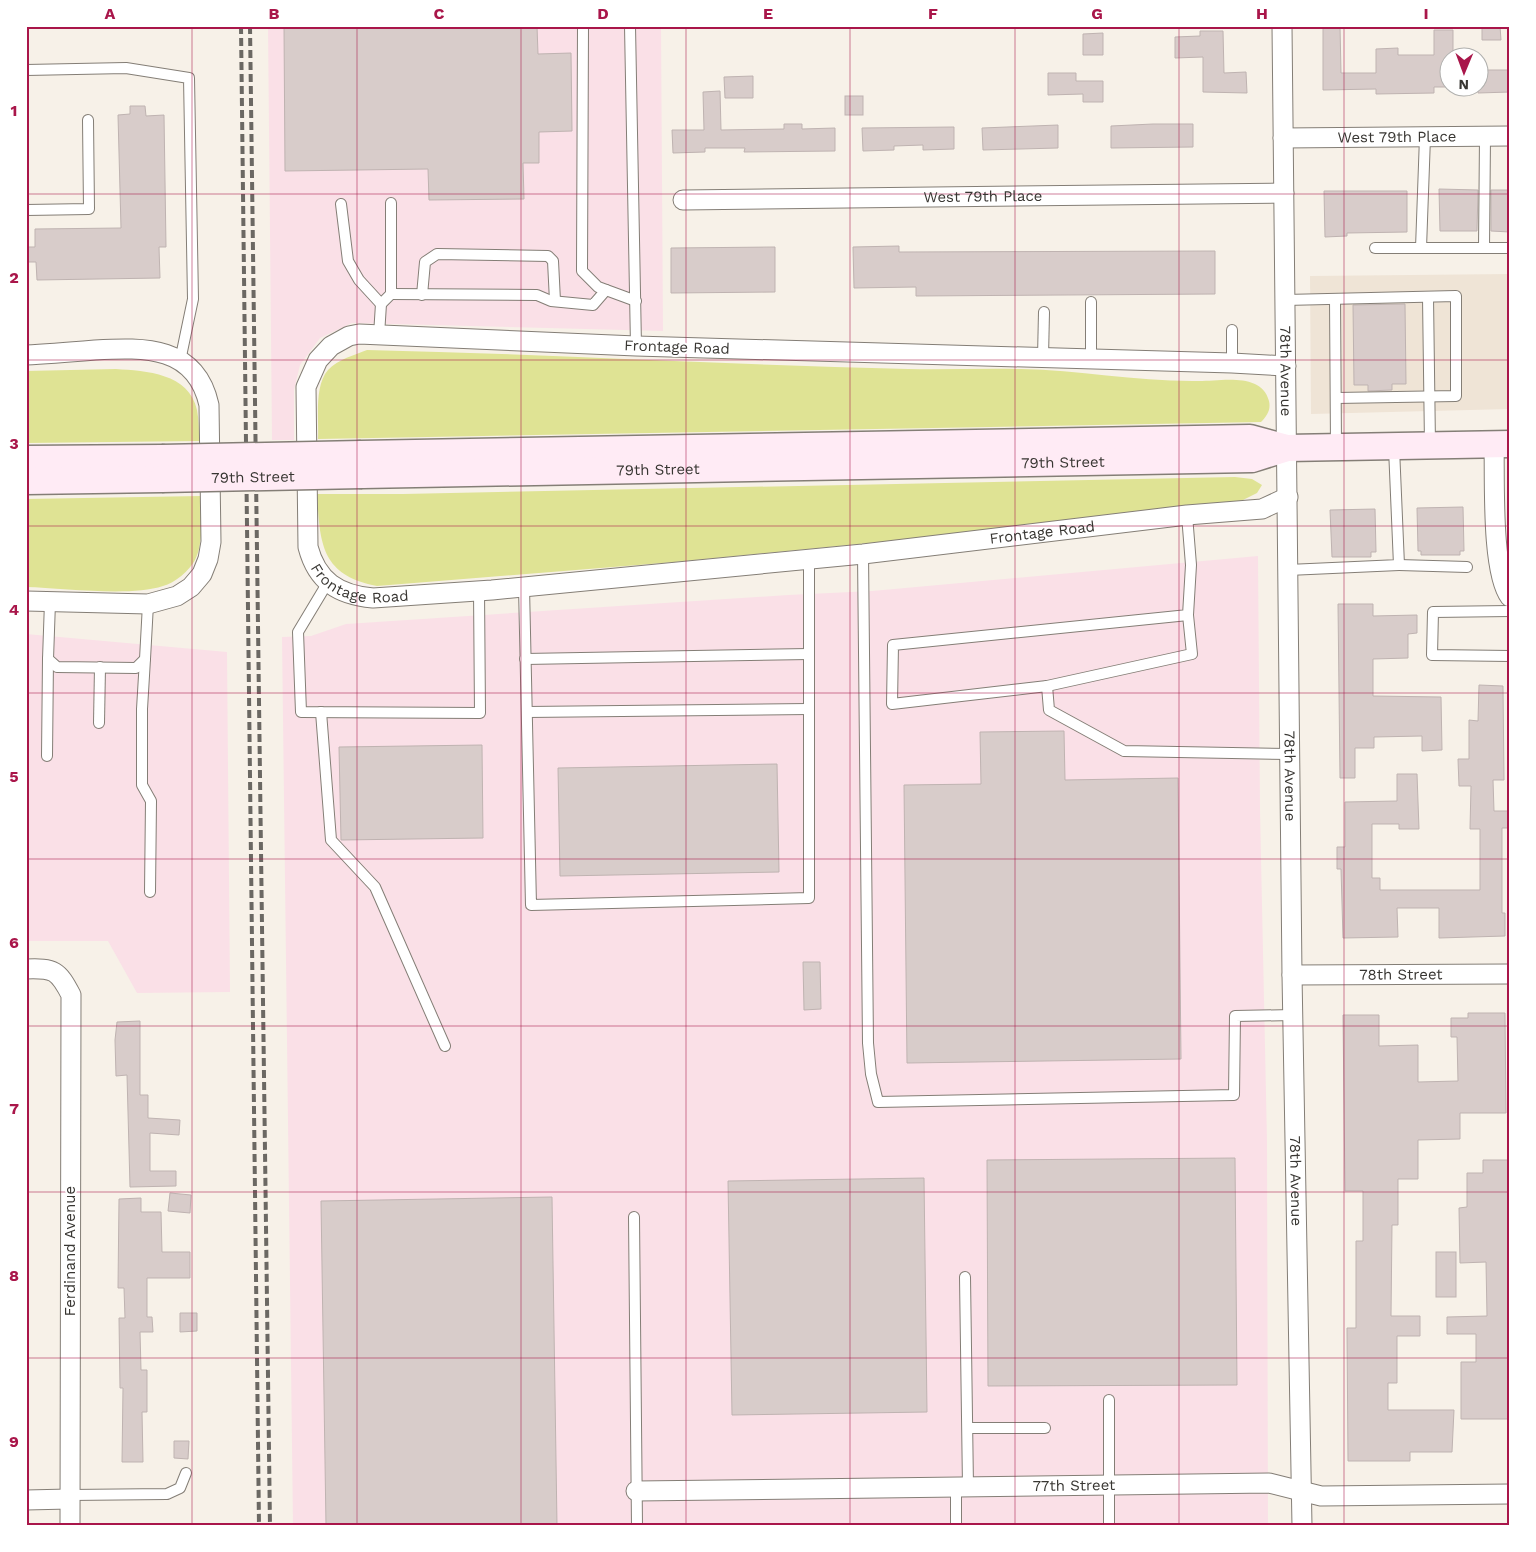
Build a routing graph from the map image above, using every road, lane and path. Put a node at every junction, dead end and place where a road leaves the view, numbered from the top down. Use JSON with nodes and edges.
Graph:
{"nodes":[{"id":1,"x":583,"y":26,"type":"edge"},
{"id":2,"x":630,"y":26,"type":"edge"},
{"id":3,"x":1282,"y":26,"type":"edge"},
{"id":4,"x":26,"y":70,"type":"edge"},
{"id":5,"x":88,"y":120,"type":"dead end"},
{"id":6,"x":1510,"y":136,"type":"edge"},
{"id":7,"x":1425,"y":137,"type":"junction"},
{"id":8,"x":1485,"y":137,"type":"junction"},
{"id":9,"x":1284,"y":138,"type":"junction"},
{"id":10,"x":1284,"y":193,"type":"junction"},
{"id":11,"x":683,"y":200,"type":"dead end"},
{"id":12,"x":391,"y":203,"type":"dead end"},
{"id":13,"x":341,"y":204,"type":"dead end"},
{"id":14,"x":26,"y":210,"type":"edge"},
{"id":15,"x":1375,"y":248,"type":"dead end"},
{"id":16,"x":1421,"y":248,"type":"junction"},
{"id":17,"x":1484,"y":248,"type":"junction"},
{"id":18,"x":1510,"y":248,"type":"edge"},
{"id":19,"x":606,"y":290,"type":"junction"},
{"id":20,"x":391,"y":294,"type":"junction"},
{"id":21,"x":422,"y":295,"type":"junction"},
{"id":22,"x":1428,"y":297,"type":"junction"},
{"id":23,"x":1334,"y":299,"type":"junction"},
{"id":24,"x":1285,"y":300,"type":"junction"},
{"id":25,"x":555,"y":301,"type":"junction"},
{"id":26,"x":636,"y":301,"type":"junction"},
{"id":27,"x":1092,"y":302,"type":"dead end"},
{"id":28,"x":381,"y":304,"type":"junction"},
{"id":29,"x":1044,"y":312,"type":"dead end"},
{"id":30,"x":1232,"y":330,"type":"dead end"},
{"id":31,"x":379,"y":334,"type":"junction"},
{"id":32,"x":636,"y":346,"type":"junction"},
{"id":33,"x":26,"y":355,"type":"edge"},
{"id":34,"x":1043,"y":357,"type":"junction"},
{"id":35,"x":1091,"y":358,"type":"junction"},
{"id":36,"x":180,"y":361,"type":"junction"},
{"id":37,"x":1232,"y":362,"type":"junction"},
{"id":38,"x":1286,"y":366,"type":"junction"},
{"id":39,"x":1429,"y":396,"type":"junction"},
{"id":40,"x":1336,"y":398,"type":"junction"},
{"id":41,"x":1502,"y":444,"type":"edge"},
{"id":42,"x":1394,"y":446,"type":"junction"},
{"id":43,"x":1430,"y":446,"type":"junction"},
{"id":44,"x":1336,"y":447,"type":"junction"},
{"id":45,"x":1287,"y":448,"type":"junction"},
{"id":46,"x":26,"y":459,"type":"edge"},
{"id":47,"x":162,"y":469,"type":"junction"},
{"id":48,"x":26,"y":481,"type":"edge"},
{"id":49,"x":1288,"y":497,"type":"junction"},
{"id":50,"x":1187,"y":516,"type":"junction"},
{"id":51,"x":863,"y":554,"type":"junction"},
{"id":52,"x":809,"y":560,"type":"junction"},
{"id":53,"x":1399,"y":566,"type":"junction"},
{"id":54,"x":1467,"y":567,"type":"dead end"},
{"id":55,"x":1288,"y":570,"type":"junction"},
{"id":56,"x":328,"y":582,"type":"junction"},
{"id":57,"x":524,"y":587,"type":"junction"},
{"id":58,"x":479,"y":591,"type":"junction"},
{"id":59,"x":1510,"y":597,"type":"edge"},
{"id":60,"x":26,"y":601,"type":"edge"},
{"id":61,"x":50,"y":602,"type":"junction"},
{"id":62,"x":148,"y":604,"type":"junction"},
{"id":63,"x":1510,"y":611,"type":"edge"},
{"id":64,"x":1188,"y":615,"type":"junction"},
{"id":65,"x":809,"y":654,"type":"junction"},
{"id":66,"x":1510,"y":656,"type":"edge"},
{"id":67,"x":48,"y":659,"type":"junction"},
{"id":68,"x":145,"y":659,"type":"junction"},
{"id":69,"x":525,"y":659,"type":"junction"},
{"id":70,"x":100,"y":667,"type":"junction"},
{"id":71,"x":1047,"y":686,"type":"junction"},
{"id":72,"x":809,"y":709,"type":"junction"},
{"id":73,"x":321,"y":712,"type":"junction"},
{"id":74,"x":526,"y":712,"type":"junction"},
{"id":75,"x":99,"y":723,"type":"dead end"},
{"id":76,"x":1290,"y":754,"type":"junction"},
{"id":77,"x":47,"y":756,"type":"dead end"},
{"id":78,"x":150,"y":892,"type":"dead end"},
{"id":79,"x":26,"y":969,"type":"edge"},
{"id":80,"x":1510,"y":974,"type":"edge"},
{"id":81,"x":1292,"y":975,"type":"junction"},
{"id":82,"x":1293,"y":1015,"type":"junction"},
{"id":83,"x":445,"y":1046,"type":"dead end"},
{"id":84,"x":634,"y":1217,"type":"dead end"},
{"id":85,"x":965,"y":1277,"type":"dead end"},
{"id":86,"x":1109,"y":1400,"type":"dead end"},
{"id":87,"x":968,"y":1428,"type":"junction"},
{"id":88,"x":1045,"y":1428,"type":"dead end"},
{"id":89,"x":186,"y":1473,"type":"dead end"},
{"id":90,"x":1107,"y":1485,"type":"junction"},
{"id":91,"x":962,"y":1487,"type":"junction"},
{"id":92,"x":1302,"y":1490,"type":"junction"},
{"id":93,"x":636,"y":1491,"type":"junction"},
{"id":94,"x":1510,"y":1494,"type":"edge"},
{"id":95,"x":70,"y":1497,"type":"junction"},
{"id":96,"x":26,"y":1500,"type":"edge"},
{"id":97,"x":70,"y":1526,"type":"edge"},
{"id":98,"x":637,"y":1526,"type":"edge"},
{"id":99,"x":956,"y":1526,"type":"edge"},
{"id":100,"x":1109,"y":1526,"type":"edge"},
{"id":101,"x":1302,"y":1526,"type":"edge"}],
"edges":[{"from":1,"to":19,"type":"lane"},
{"from":2,"to":26,"type":"lane"},
{"from":3,"to":9,"type":"street","name":"78th Avenue"},
{"from":4,"to":36,"type":"lane"},
{"from":5,"to":14,"type":"lane"},
{"from":6,"to":8,"type":"street","name":"West 79th Place"},
{"from":7,"to":8,"type":"street","name":"West 79th Place"},
{"from":7,"to":9,"type":"street","name":"West 79th Place"},
{"from":7,"to":16,"type":"lane"},
{"from":8,"to":17,"type":"lane"},
{"from":9,"to":10,"type":"street","name":"78th Avenue"},
{"from":10,"to":11,"type":"street","name":"West 79th Place"},
{"from":10,"to":24,"type":"street","name":"78th Avenue"},
{"from":12,"to":20,"type":"lane"},
{"from":13,"to":28,"type":"lane"},
{"from":15,"to":16,"type":"lane"},
{"from":16,"to":17,"type":"lane"},
{"from":17,"to":18,"type":"lane"},
{"from":19,"to":25,"type":"lane"},
{"from":19,"to":26,"type":"lane"},
{"from":20,"to":21,"type":"lane"},
{"from":20,"to":28,"type":"lane"},
{"from":21,"to":25,"type":"lane"},
{"from":21,"to":25,"type":"lane"},
{"from":22,"to":23,"type":"lane"},
{"from":22,"to":39,"type":"lane"},
{"from":22,"to":39,"type":"lane"},
{"from":23,"to":24,"type":"lane"},
{"from":23,"to":40,"type":"lane"},
{"from":24,"to":38,"type":"street","name":"78th Avenue"},
{"from":26,"to":32,"type":"lane"},
{"from":27,"to":35,"type":"lane"},
{"from":28,"to":31,"type":"lane"},
{"from":29,"to":34,"type":"lane"},
{"from":30,"to":37,"type":"lane"},
{"from":31,"to":32,"type":"street","name":"Frontage Road"},
{"from":31,"to":56,"type":"street","name":"Frontage Road"},
{"from":32,"to":34,"type":"street","name":"Frontage Road"},
{"from":33,"to":36,"type":"street"},
{"from":34,"to":35,"type":"street","name":"Frontage Road"},
{"from":35,"to":37,"type":"street","name":"Frontage Road"},
{"from":36,"to":62,"type":"street"},
{"from":37,"to":38,"type":"street","name":"Frontage Road"},
{"from":38,"to":45,"type":"street","name":"78th Avenue"},
{"from":39,"to":40,"type":"lane"},
{"from":39,"to":43,"type":"lane"},
{"from":40,"to":44,"type":"lane"},
{"from":41,"to":43,"type":"main road","name":"79th Street"},
{"from":41,"to":59,"type":"street"},
{"from":42,"to":43,"type":"main road","name":"79th Street"},
{"from":42,"to":44,"type":"main road","name":"79th Street"},
{"from":42,"to":53,"type":"lane"},
{"from":44,"to":45,"type":"main road","name":"79th Street"},
{"from":45,"to":47,"type":"main road","name":"79th Street","bridge":true},
{"from":45,"to":49,"type":"street","name":"78th Avenue"},
{"from":46,"to":47,"type":"main road","name":"79th Street"},
{"from":47,"to":48,"type":"main road","name":"79th Street"},
{"from":49,"to":50,"type":"street","name":"Frontage Road"},
{"from":49,"to":55,"type":"street","name":"78th Avenue"},
{"from":50,"to":51,"type":"street","name":"Frontage Road"},
{"from":50,"to":64,"type":"lane"},
{"from":51,"to":52,"type":"street","name":"Frontage Road"},
{"from":51,"to":82,"type":"lane"},
{"from":52,"to":57,"type":"street","name":"Frontage Road"},
{"from":52,"to":65,"type":"lane"},
{"from":53,"to":54,"type":"lane"},
{"from":53,"to":55,"type":"lane"},
{"from":55,"to":76,"type":"street","name":"78th Avenue"},
{"from":56,"to":58,"type":"street","name":"Frontage Road"},
{"from":56,"to":73,"type":"lane"},
{"from":57,"to":58,"type":"street","name":"Frontage Road"},
{"from":57,"to":69,"type":"lane"},
{"from":58,"to":73,"type":"lane"},
{"from":60,"to":61,"type":"street"},
{"from":61,"to":62,"type":"street"},
{"from":61,"to":67,"type":"lane"},
{"from":62,"to":68,"type":"lane"},
{"from":63,"to":66,"type":"lane"},
{"from":64,"to":71,"type":"lane"},
{"from":64,"to":71,"type":"lane"},
{"from":65,"to":69,"type":"lane"},
{"from":65,"to":72,"type":"lane"},
{"from":67,"to":70,"type":"lane"},
{"from":67,"to":77,"type":"lane"},
{"from":68,"to":70,"type":"lane"},
{"from":68,"to":78,"type":"lane"},
{"from":69,"to":74,"type":"lane"},
{"from":70,"to":75,"type":"lane"},
{"from":71,"to":76,"type":"lane"},
{"from":72,"to":74,"type":"lane"},
{"from":72,"to":74,"type":"lane"},
{"from":73,"to":83,"type":"lane"},
{"from":76,"to":81,"type":"street","name":"78th Avenue"},
{"from":79,"to":95,"type":"street","name":"Ferdinand Avenue"},
{"from":80,"to":81,"type":"street","name":"78th Street"},
{"from":81,"to":82,"type":"street","name":"78th Avenue"},
{"from":82,"to":92,"type":"street","name":"78th Avenue"},
{"from":84,"to":93,"type":"lane"},
{"from":85,"to":87,"type":"lane"},
{"from":86,"to":90,"type":"lane"},
{"from":87,"to":88,"type":"lane"},
{"from":87,"to":91,"type":"lane"},
{"from":89,"to":95,"type":"lane"},
{"from":90,"to":91,"type":"street","name":"77th Street"},
{"from":90,"to":92,"type":"street","name":"77th Street"},
{"from":90,"to":100,"type":"lane"},
{"from":91,"to":93,"type":"street","name":"77th Street"},
{"from":91,"to":99,"type":"lane"},
{"from":92,"to":94,"type":"street","name":"77th Street"},
{"from":92,"to":101,"type":"street","name":"78th Avenue"},
{"from":93,"to":98,"type":"lane"},
{"from":95,"to":96,"type":"street"},
{"from":95,"to":97,"type":"street","name":"Ferdinand Avenue"}]}
